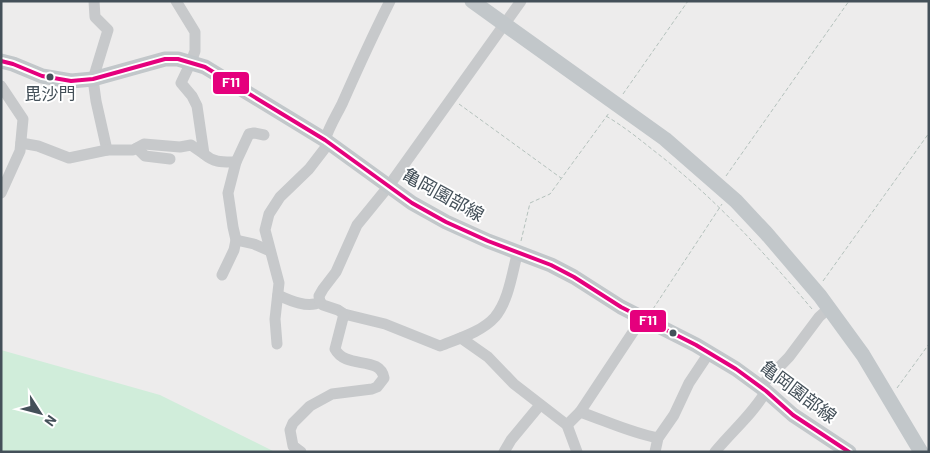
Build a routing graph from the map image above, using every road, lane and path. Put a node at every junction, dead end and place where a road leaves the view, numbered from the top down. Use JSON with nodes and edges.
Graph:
{"nodes":[{"id":1,"x":94,"y":1,"type":"edge"},
{"id":2,"x":176,"y":1,"type":"edge"},
{"id":3,"x":390,"y":1,"type":"edge"},
{"id":4,"x":472,"y":1,"type":"edge"},
{"id":5,"x":521,"y":1,"type":"edge"},
{"id":6,"x":688,"y":1,"type":"edge"},
{"id":7,"x":849,"y":1,"type":"edge"},
{"id":8,"x":505,"y":24,"type":"junction"},
{"id":9,"x":1,"y":61,"type":"edge"},
{"id":10,"x":191,"y":62,"type":"junction"},
{"id":11,"x":93,"y":79,"type":"junction"},
{"id":12,"x":1,"y":86,"type":"edge"},
{"id":13,"x":452,"y":99,"type":"junction"},
{"id":14,"x":616,"y":103,"type":"junction"},
{"id":15,"x":606,"y":116,"type":"junction"},
{"id":16,"x":929,"y":133,"type":"edge"},
{"id":17,"x":264,"y":135,"type":"dead end"},
{"id":18,"x":327,"y":141,"type":"junction"},
{"id":19,"x":21,"y":143,"type":"junction"},
{"id":20,"x":137,"y":148,"type":"junction"},
{"id":21,"x":108,"y":150,"type":"junction"},
{"id":22,"x":204,"y":154,"type":"junction"},
{"id":23,"x":170,"y":159,"type":"dead end"},
{"id":24,"x":236,"y":162,"type":"junction"},
{"id":25,"x":562,"y":178,"type":"junction"},
{"id":26,"x":388,"y":187,"type":"junction"},
{"id":27,"x":1,"y":193,"type":"edge"},
{"id":28,"x":722,"y":196,"type":"junction"},
{"id":29,"x":236,"y":240,"type":"junction"},
{"id":30,"x":270,"y":251,"type":"junction"},
{"id":31,"x":518,"y":252,"type":"junction"},
{"id":32,"x":222,"y":274,"type":"dead end"},
{"id":33,"x":816,"y":292,"type":"junction"},
{"id":34,"x":278,"y":295,"type":"junction"},
{"id":35,"x":320,"y":302,"type":"junction"},
{"id":36,"x":824,"y":313,"type":"junction"},
{"id":37,"x":344,"y":314,"type":"junction"},
{"id":38,"x":644,"y":318,"type":"junction"},
{"id":39,"x":461,"y":338,"type":"junction"},
{"id":40,"x":277,"y":344,"type":"dead end"},
{"id":41,"x":929,"y":344,"type":"edge"},
{"id":42,"x":709,"y":353,"type":"junction"},
{"id":43,"x":763,"y":389,"type":"junction"},
{"id":44,"x":890,"y":399,"type":"junction"},
{"id":45,"x":540,"y":405,"type":"junction"},
{"id":46,"x":580,"y":412,"type":"junction"},
{"id":47,"x":567,"y":425,"type":"junction"},
{"id":48,"x":658,"y":438,"type":"junction"},
{"id":49,"x":576,"y":451,"type":"edge"},
{"id":50,"x":301,"y":452,"type":"edge"},
{"id":51,"x":504,"y":452,"type":"edge"},
{"id":52,"x":655,"y":452,"type":"edge"},
{"id":53,"x":715,"y":452,"type":"edge"},
{"id":54,"x":849,"y":452,"type":"edge"},
{"id":55,"x":921,"y":452,"type":"edge"}],
"edges":[{"from":1,"to":11,"type":"street"},
{"from":2,"to":10,"type":"street"},
{"from":3,"to":18,"type":"street"},
{"from":4,"to":8,"type":"main road"},
{"from":5,"to":8,"type":"street"},
{"from":6,"to":14,"type":"path"},
{"from":7,"to":28,"type":"path"},
{"from":8,"to":13,"type":"street"},
{"from":8,"to":14,"type":"main road"},
{"from":9,"to":11,"type":"main road","name":"亀岡園部線"},
{"from":10,"to":11,"type":"main road","name":"亀岡園部線"},
{"from":10,"to":18,"type":"main road","name":"亀岡園部線"},
{"from":10,"to":22,"type":"street"},
{"from":11,"to":21,"type":"street"},
{"from":12,"to":19,"type":"street"},
{"from":13,"to":25,"type":"path"},
{"from":13,"to":26,"type":"street"},
{"from":14,"to":15,"type":"path"},
{"from":14,"to":28,"type":"main road"},
{"from":15,"to":25,"type":"path"},
{"from":15,"to":28,"type":"path"},
{"from":16,"to":33,"type":"path"},
{"from":17,"to":24,"type":"street"},
{"from":18,"to":26,"type":"main road","name":"亀岡園部線"},
{"from":18,"to":30,"type":"street"},
{"from":19,"to":21,"type":"street"},
{"from":19,"to":27,"type":"street"},
{"from":20,"to":21,"type":"street"},
{"from":20,"to":22,"type":"street"},
{"from":20,"to":23,"type":"street"},
{"from":22,"to":24,"type":"street"},
{"from":24,"to":29,"type":"street"},
{"from":25,"to":31,"type":"path"},
{"from":26,"to":31,"type":"main road","name":"亀岡園部線"},
{"from":26,"to":35,"type":"street"},
{"from":28,"to":33,"type":"main road"},
{"from":28,"to":36,"type":"path"},
{"from":28,"to":38,"type":"path"},
{"from":29,"to":30,"type":"street"},
{"from":29,"to":32,"type":"street"},
{"from":30,"to":34,"type":"street"},
{"from":31,"to":38,"type":"main road","name":"亀岡園部線"},
{"from":31,"to":39,"type":"street"},
{"from":33,"to":36,"type":"main road"},
{"from":34,"to":35,"type":"street"},
{"from":34,"to":40,"type":"street"},
{"from":35,"to":37,"type":"street"},
{"from":36,"to":43,"type":"street"},
{"from":36,"to":44,"type":"main road"},
{"from":37,"to":39,"type":"street"},
{"from":37,"to":50,"type":"street"},
{"from":38,"to":42,"type":"main road","name":"亀岡園部線"},
{"from":38,"to":46,"type":"street"},
{"from":39,"to":45,"type":"street"},
{"from":41,"to":44,"type":"path"},
{"from":42,"to":43,"type":"main road","name":"亀岡園部線"},
{"from":42,"to":48,"type":"street"},
{"from":43,"to":53,"type":"street"},
{"from":43,"to":54,"type":"main road","name":"亀岡園部線"},
{"from":44,"to":55,"type":"main road"},
{"from":45,"to":47,"type":"street"},
{"from":45,"to":51,"type":"street"},
{"from":46,"to":47,"type":"street"},
{"from":46,"to":48,"type":"street"},
{"from":47,"to":49,"type":"street"},
{"from":48,"to":52,"type":"street"}]}
